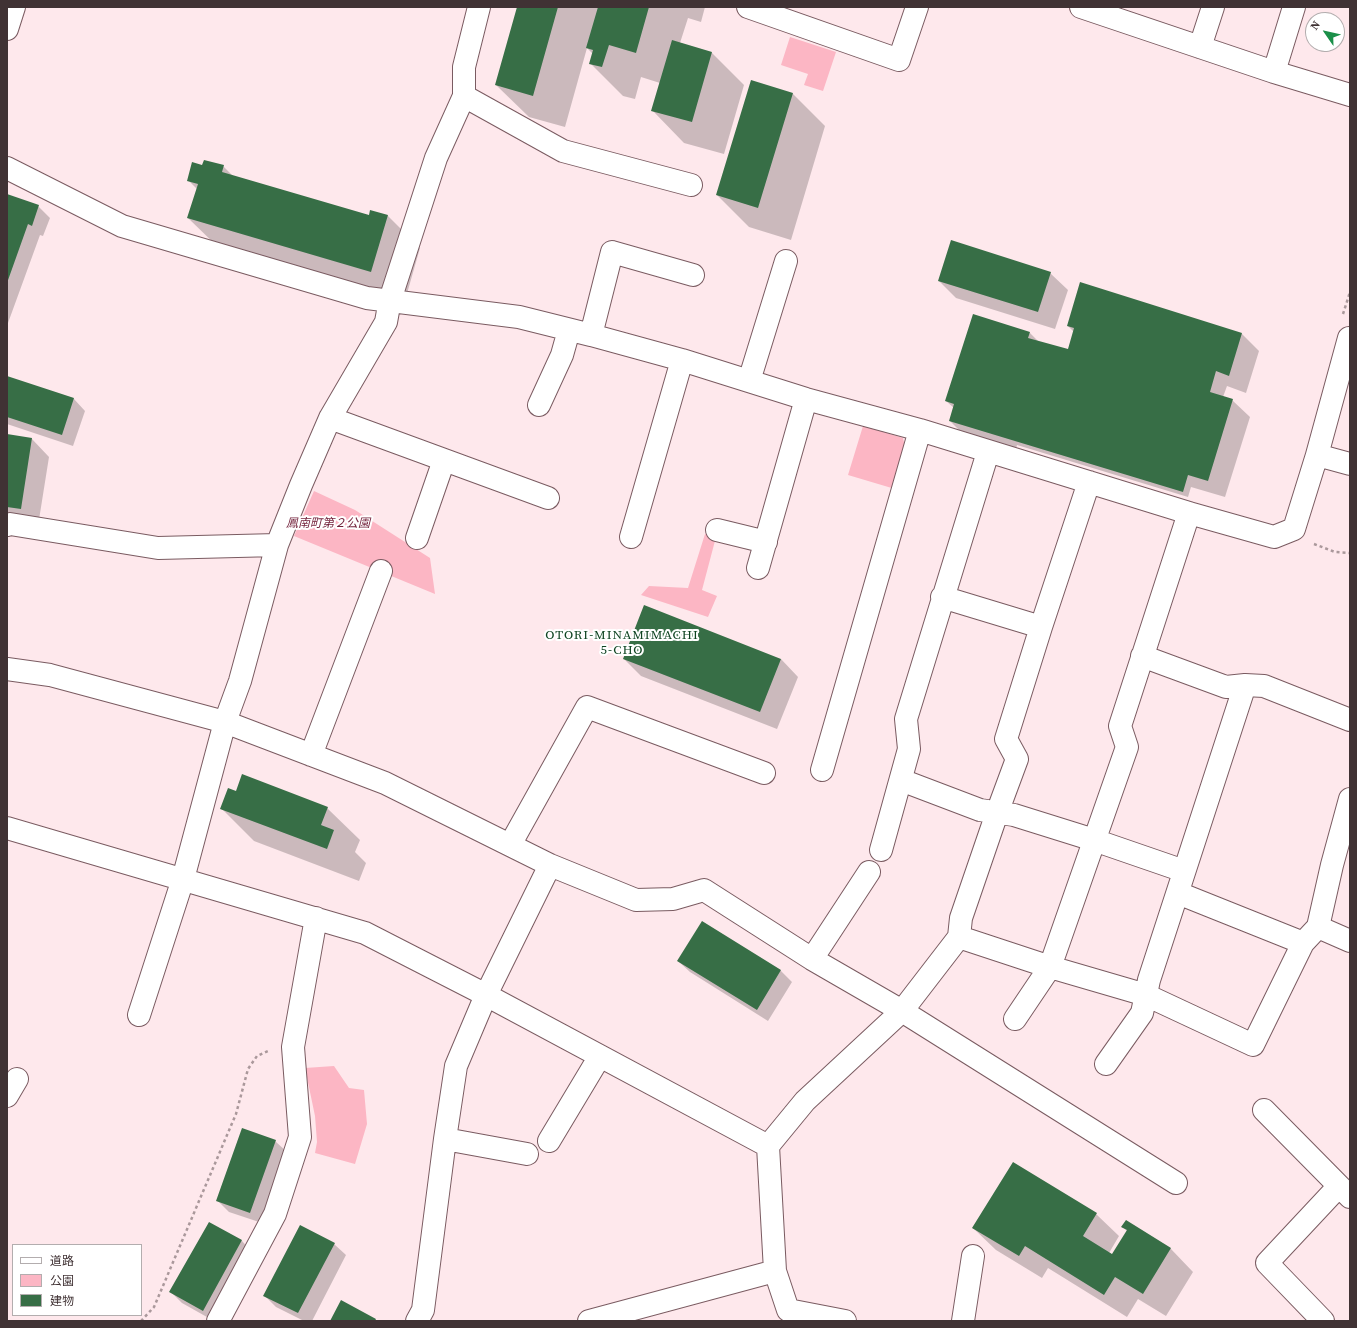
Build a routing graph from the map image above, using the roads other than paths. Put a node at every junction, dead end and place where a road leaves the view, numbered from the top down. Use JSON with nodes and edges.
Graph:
{"nodes":[{"id":1,"x":14,"y":7,"type":"edge"},
{"id":2,"x":479,"y":7,"type":"edge"},
{"id":3,"x":748,"y":7,"type":"edge"},
{"id":4,"x":917,"y":7,"type":"edge"},
{"id":5,"x":1081,"y":7,"type":"edge"},
{"id":6,"x":1213,"y":7,"type":"edge"},
{"id":7,"x":1294,"y":7,"type":"edge"},
{"id":8,"x":7,"y":29,"type":"edge"},
{"id":9,"x":1200,"y":47,"type":"junction"},
{"id":10,"x":1274,"y":72,"type":"junction"},
{"id":11,"x":1350,"y":95,"type":"edge"},
{"id":12,"x":464,"y":96,"type":"junction"},
{"id":13,"x":7,"y":168,"type":"edge"},
{"id":14,"x":691,"y":185,"type":"dead end"},
{"id":15,"x":786,"y":261,"type":"dead end"},
{"id":16,"x":693,"y":275,"type":"dead end"},
{"id":17,"x":390,"y":300,"type":"junction"},
{"id":18,"x":569,"y":330,"type":"junction"},
{"id":19,"x":591,"y":335,"type":"junction"},
{"id":20,"x":1349,"y":338,"type":"edge"},
{"id":21,"x":682,"y":360,"type":"junction"},
{"id":22,"x":749,"y":381,"type":"junction"},
{"id":23,"x":806,"y":399,"type":"junction"},
{"id":24,"x":540,"y":405,"type":"dead end"},
{"id":25,"x":330,"y":418,"type":"junction"},
{"id":26,"x":920,"y":430,"type":"junction"},
{"id":27,"x":988,"y":452,"type":"junction"},
{"id":28,"x":1318,"y":455,"type":"junction"},
{"id":29,"x":444,"y":460,"type":"junction"},
{"id":30,"x":1350,"y":464,"type":"edge"},
{"id":31,"x":1089,"y":482,"type":"junction"},
{"id":32,"x":548,"y":498,"type":"dead end"},
{"id":33,"x":1189,"y":513,"type":"junction"},
{"id":34,"x":7,"y":525,"type":"edge"},
{"id":35,"x":716,"y":530,"type":"dead end"},
{"id":36,"x":631,"y":537,"type":"dead end"},
{"id":37,"x":417,"y":538,"type":"dead end"},
{"id":38,"x":766,"y":542,"type":"junction"},
{"id":39,"x":277,"y":545,"type":"junction"},
{"id":40,"x":758,"y":568,"type":"dead end"},
{"id":41,"x":381,"y":571,"type":"dead end"},
{"id":42,"x":942,"y":597,"type":"junction"},
{"id":43,"x":1041,"y":628,"type":"junction"},
{"id":44,"x":1142,"y":656,"type":"junction"},
{"id":45,"x":7,"y":669,"type":"edge"},
{"id":46,"x":1245,"y":685,"type":"junction"},
{"id":47,"x":1350,"y":720,"type":"edge"},
{"id":48,"x":225,"y":722,"type":"junction"},
{"id":49,"x":311,"y":755,"type":"junction"},
{"id":50,"x":822,"y":770,"type":"dead end"},
{"id":51,"x":764,"y":773,"type":"dead end"},
{"id":52,"x":900,"y":780,"type":"junction"},
{"id":53,"x":1350,"y":799,"type":"edge"},
{"id":54,"x":996,"y":813,"type":"junction"},
{"id":55,"x":7,"y":828,"type":"edge"},
{"id":56,"x":1094,"y":840,"type":"junction"},
{"id":57,"x":510,"y":845,"type":"junction"},
{"id":58,"x":881,"y":850,"type":"dead end"},
{"id":59,"x":550,"y":865,"type":"junction"},
{"id":60,"x":869,"y":872,"type":"dead end"},
{"id":61,"x":1184,"y":872,"type":"junction"},
{"id":62,"x":183,"y":879,"type":"junction"},
{"id":63,"x":1178,"y":893,"type":"junction"},
{"id":64,"x":316,"y":918,"type":"junction"},
{"id":65,"x":1318,"y":927,"type":"junction"},
{"id":66,"x":959,"y":937,"type":"junction"},
{"id":67,"x":1350,"y":941,"type":"edge"},
{"id":68,"x":1303,"y":943,"type":"junction"},
{"id":69,"x":812,"y":959,"type":"junction"},
{"id":70,"x":1050,"y":967,"type":"junction"},
{"id":71,"x":486,"y":995,"type":"junction"},
{"id":72,"x":1146,"y":995,"type":"junction"},
{"id":73,"x":902,"y":1011,"type":"junction"},
{"id":74,"x":139,"y":1015,"type":"dead end"},
{"id":75,"x":1015,"y":1019,"type":"dead end"},
{"id":76,"x":600,"y":1056,"type":"junction"},
{"id":77,"x":1106,"y":1064,"type":"dead end"},
{"id":78,"x":1264,"y":1110,"type":"dead end"},
{"id":79,"x":445,"y":1138,"type":"junction"},
{"id":80,"x":549,"y":1141,"type":"dead end"},
{"id":81,"x":768,"y":1146,"type":"junction"},
{"id":82,"x":527,"y":1154,"type":"dead end"},
{"id":83,"x":1176,"y":1183,"type":"dead end"},
{"id":84,"x":1345,"y":1191,"type":"edge"},
{"id":85,"x":973,"y":1256,"type":"dead end"},
{"id":86,"x":775,"y":1271,"type":"junction"},
{"id":87,"x":218,"y":1321,"type":"edge"},
{"id":88,"x":417,"y":1321,"type":"edge"},
{"id":89,"x":589,"y":1321,"type":"edge"},
{"id":90,"x":845,"y":1321,"type":"edge"},
{"id":91,"x":963,"y":1321,"type":"edge"},
{"id":92,"x":1323,"y":1321,"type":"edge"}],
"edges":[{"from":1,"to":8,"type":"street"},
{"from":2,"to":12,"type":"street"},
{"from":3,"to":4,"type":"street"},
{"from":5,"to":9,"type":"street"},
{"from":6,"to":9,"type":"street"},
{"from":7,"to":10,"type":"street"},
{"from":9,"to":10,"type":"street"},
{"from":10,"to":11,"type":"street"},
{"from":12,"to":14,"type":"street"},
{"from":12,"to":17,"type":"street"},
{"from":13,"to":17,"type":"street"},
{"from":15,"to":22,"type":"street"},
{"from":16,"to":19,"type":"street"},
{"from":17,"to":18,"type":"street"},
{"from":17,"to":25,"type":"street"},
{"from":18,"to":19,"type":"street"},
{"from":18,"to":24,"type":"street"},
{"from":19,"to":21,"type":"street"},
{"from":20,"to":28,"type":"street"},
{"from":21,"to":22,"type":"street"},
{"from":21,"to":36,"type":"street"},
{"from":22,"to":23,"type":"street"},
{"from":23,"to":26,"type":"street"},
{"from":23,"to":38,"type":"street"},
{"from":25,"to":29,"type":"street"},
{"from":25,"to":39,"type":"street"},
{"from":26,"to":27,"type":"street"},
{"from":26,"to":50,"type":"street"},
{"from":27,"to":31,"type":"street"},
{"from":27,"to":42,"type":"street"},
{"from":28,"to":30,"type":"street"},
{"from":28,"to":33,"type":"street"},
{"from":29,"to":32,"type":"street"},
{"from":29,"to":37,"type":"street"},
{"from":31,"to":33,"type":"street"},
{"from":31,"to":43,"type":"street"},
{"from":33,"to":44,"type":"street"},
{"from":34,"to":39,"type":"street"},
{"from":35,"to":38,"type":"street"},
{"from":38,"to":40,"type":"street"},
{"from":39,"to":48,"type":"street"},
{"from":41,"to":49,"type":"street"},
{"from":42,"to":43,"type":"street"},
{"from":42,"to":52,"type":"street"},
{"from":43,"to":54,"type":"street"},
{"from":44,"to":46,"type":"street"},
{"from":44,"to":56,"type":"street"},
{"from":45,"to":48,"type":"street"},
{"from":46,"to":47,"type":"street"},
{"from":46,"to":61,"type":"street"},
{"from":48,"to":49,"type":"street"},
{"from":48,"to":62,"type":"street"},
{"from":49,"to":57,"type":"street"},
{"from":51,"to":57,"type":"street"},
{"from":52,"to":54,"type":"street"},
{"from":52,"to":58,"type":"street"},
{"from":53,"to":65,"type":"street"},
{"from":54,"to":56,"type":"street"},
{"from":54,"to":66,"type":"street"},
{"from":55,"to":62,"type":"street"},
{"from":56,"to":61,"type":"street"},
{"from":56,"to":70,"type":"street"},
{"from":57,"to":59,"type":"street"},
{"from":59,"to":69,"type":"street"},
{"from":59,"to":71,"type":"street"},
{"from":60,"to":69,"type":"street"},
{"from":61,"to":63,"type":"street"},
{"from":62,"to":64,"type":"street"},
{"from":62,"to":74,"type":"street"},
{"from":63,"to":68,"type":"street"},
{"from":63,"to":72,"type":"street"},
{"from":64,"to":71,"type":"street"},
{"from":64,"to":87,"type":"street"},
{"from":65,"to":67,"type":"street"},
{"from":65,"to":68,"type":"street"},
{"from":66,"to":70,"type":"street"},
{"from":66,"to":73,"type":"street"},
{"from":68,"to":72,"type":"street"},
{"from":69,"to":73,"type":"street"},
{"from":70,"to":72,"type":"street"},
{"from":70,"to":75,"type":"street"},
{"from":71,"to":76,"type":"street"},
{"from":71,"to":79,"type":"street"},
{"from":72,"to":77,"type":"street"},
{"from":73,"to":81,"type":"street"},
{"from":73,"to":83,"type":"street"},
{"from":76,"to":80,"type":"street"},
{"from":76,"to":81,"type":"street"},
{"from":78,"to":84,"type":"street"},
{"from":79,"to":82,"type":"street"},
{"from":79,"to":88,"type":"street"},
{"from":81,"to":86,"type":"street"},
{"from":84,"to":92,"type":"street"},
{"from":85,"to":91,"type":"street"},
{"from":86,"to":89,"type":"street"},
{"from":86,"to":90,"type":"street"}]}
